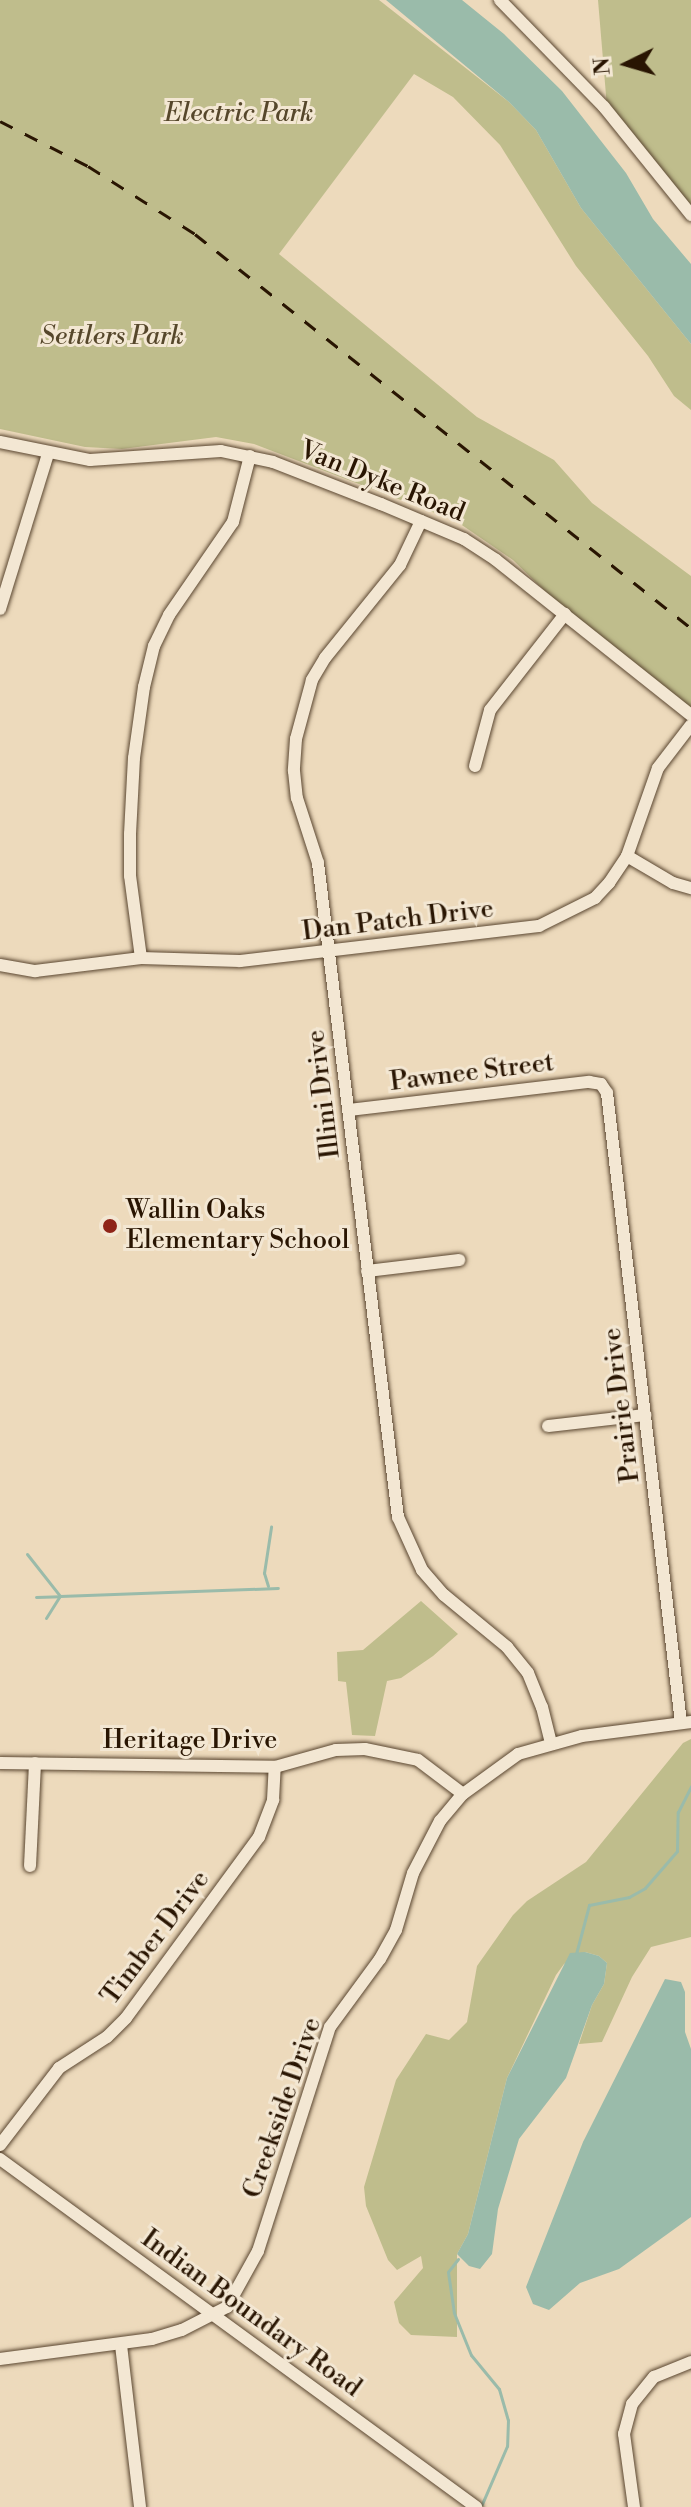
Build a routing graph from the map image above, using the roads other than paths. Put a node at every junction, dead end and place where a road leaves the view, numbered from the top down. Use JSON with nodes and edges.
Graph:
{"nodes":[{"id":1,"x":500,"y":0,"type":"edge"},
{"id":2,"x":691,"y":215,"type":"edge"},
{"id":3,"x":0,"y":442,"type":"edge"},
{"id":4,"x":48,"y":454,"type":"junction"},
{"id":5,"x":250,"y":456,"type":"junction"},
{"id":6,"x":421,"y":521,"type":"junction"},
{"id":7,"x":0,"y":609,"type":"edge"},
{"id":8,"x":565,"y":614,"type":"junction"},
{"id":9,"x":691,"y":715,"type":"edge"},
{"id":10,"x":691,"y":725,"type":"edge"},
{"id":11,"x":475,"y":766,"type":"dead end"},
{"id":12,"x":627,"y":856,"type":"junction"},
{"id":13,"x":691,"y":888,"type":"edge"},
{"id":14,"x":329,"y":952,"type":"junction"},
{"id":15,"x":141,"y":958,"type":"junction"},
{"id":16,"x":0,"y":965,"type":"edge"},
{"id":17,"x":601,"y":1084,"type":"joint"},
{"id":18,"x":349,"y":1110,"type":"junction"},
{"id":19,"x":459,"y":1260,"type":"dead end"},
{"id":20,"x":367,"y":1271,"type":"junction"},
{"id":21,"x":645,"y":1415,"type":"junction"},
{"id":22,"x":548,"y":1426,"type":"dead end"},
{"id":23,"x":686,"y":1723,"type":"edge"},
{"id":24,"x":551,"y":1742,"type":"junction"},
{"id":25,"x":0,"y":1763,"type":"edge"},
{"id":26,"x":35,"y":1763,"type":"junction"},
{"id":27,"x":275,"y":1767,"type":"junction"},
{"id":28,"x":463,"y":1794,"type":"junction"},
{"id":29,"x":30,"y":1866,"type":"dead end"},
{"id":30,"x":0,"y":2145,"type":"edge"},
{"id":31,"x":0,"y":2159,"type":"edge"},
{"id":32,"x":215,"y":2315,"type":"junction"},
{"id":33,"x":121,"y":2345,"type":"junction"},
{"id":34,"x":0,"y":2359,"type":"edge"},
{"id":35,"x":691,"y":2362,"type":"edge"},
{"id":36,"x":140,"y":2507,"type":"edge"},
{"id":37,"x":476,"y":2507,"type":"edge"},
{"id":38,"x":634,"y":2507,"type":"edge"}],
"edges":[{"from":1,"to":2,"type":"street"},
{"from":3,"to":4,"type":"street","name":"Van Dyke Road"},
{"from":4,"to":5,"type":"street","name":"Van Dyke Road"},
{"from":4,"to":7,"type":"street"},
{"from":5,"to":6,"type":"street","name":"Van Dyke Road"},
{"from":5,"to":15,"type":"street"},
{"from":6,"to":8,"type":"street","name":"Van Dyke Road"},
{"from":6,"to":14,"type":"street","name":"Illini Drive"},
{"from":8,"to":9,"type":"street","name":"Van Dyke Road"},
{"from":8,"to":11,"type":"street"},
{"from":10,"to":12,"type":"street","name":"Dan Patch Drive"},
{"from":12,"to":13,"type":"street"},
{"from":12,"to":14,"type":"street","name":"Dan Patch Drive"},
{"from":14,"to":15,"type":"street","name":"Dan Patch Drive"},
{"from":14,"to":18,"type":"street","name":"Illini Drive"},
{"from":15,"to":16,"type":"street","name":"Dan Patch Drive"},
{"from":17,"to":18,"type":"street","name":"Pawnee Street"},
{"from":17,"to":21,"type":"street","name":"Prairie Drive"},
{"from":18,"to":20,"type":"street","name":"Illini Drive"},
{"from":19,"to":20,"type":"street"},
{"from":20,"to":24,"type":"street","name":"Illini Drive"},
{"from":21,"to":22,"type":"street"},
{"from":21,"to":23,"type":"street","name":"Prairie Drive"},
{"from":23,"to":24,"type":"street","name":"Creekside Drive"},
{"from":24,"to":28,"type":"street","name":"Creekside Drive"},
{"from":25,"to":26,"type":"street","name":"Heritage Drive"},
{"from":26,"to":27,"type":"street","name":"Heritage Drive"},
{"from":26,"to":29,"type":"street"},
{"from":27,"to":28,"type":"street","name":"Heritage Drive"},
{"from":27,"to":30,"type":"street","name":"Timber Drive"},
{"from":28,"to":32,"type":"street","name":"Creekside Drive"},
{"from":31,"to":32,"type":"street","name":"Indian Boundary Road"},
{"from":32,"to":33,"type":"street"},
{"from":32,"to":37,"type":"street","name":"Indian Boundary Road"},
{"from":33,"to":34,"type":"street"},
{"from":33,"to":36,"type":"street"},
{"from":35,"to":38,"type":"street"}]}
